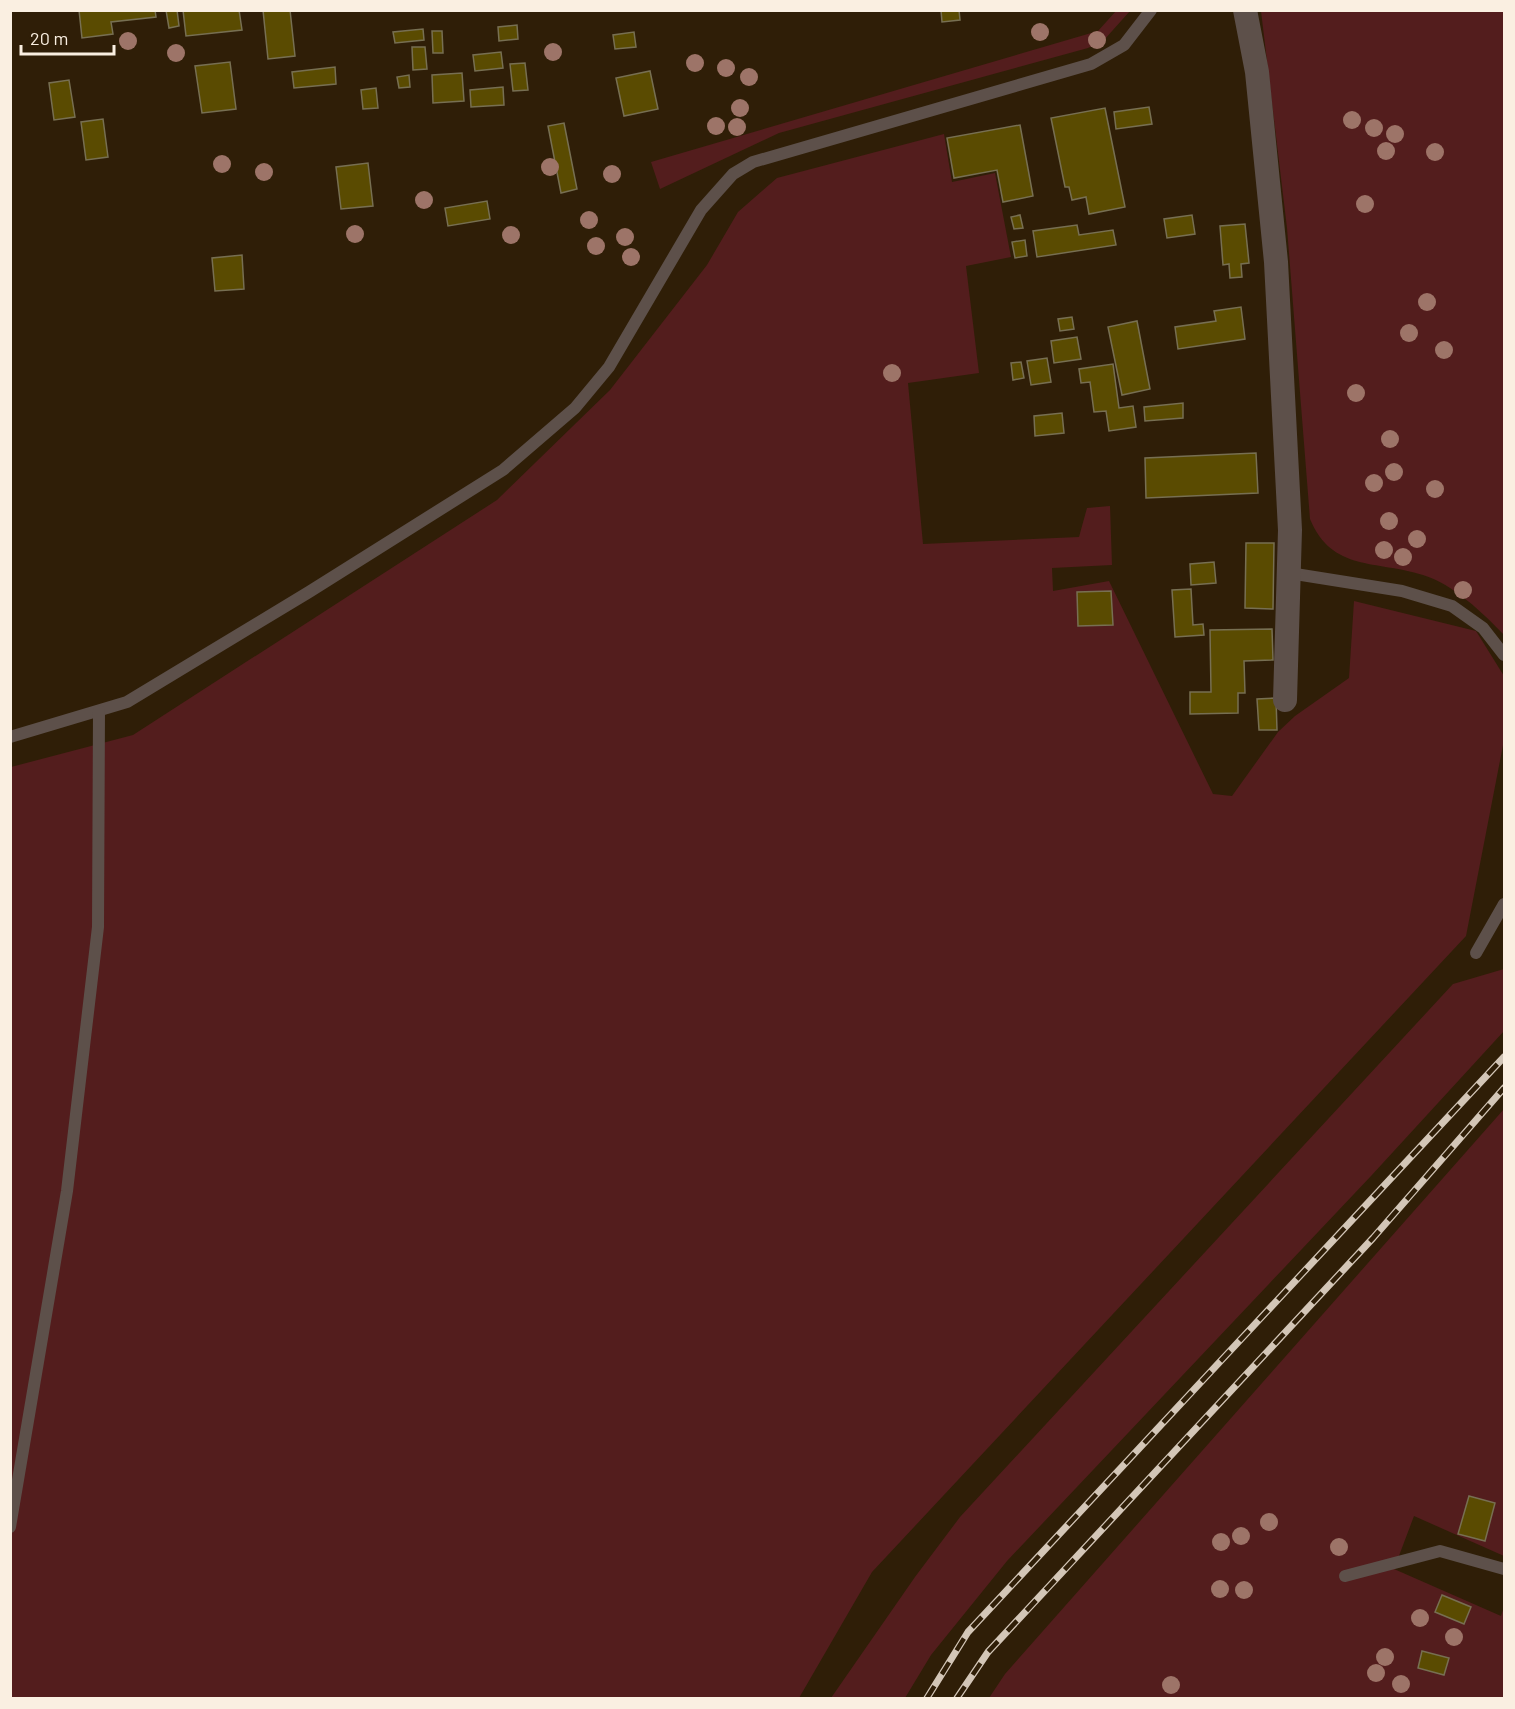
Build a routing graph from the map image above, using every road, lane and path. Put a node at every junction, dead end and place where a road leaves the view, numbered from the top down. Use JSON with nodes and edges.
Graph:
{"nodes":[{"id":1,"x":1151,"y":10,"type":"edge"},
{"id":2,"x":1245,"y":10,"type":"edge"},
{"id":3,"x":1289,"y":573,"type":"junction"},
{"id":4,"x":1504,"y":655,"type":"edge"},
{"id":5,"x":1285,"y":700,"type":"dead end"},
{"id":6,"x":99,"y":711,"type":"junction"},
{"id":7,"x":10,"y":737,"type":"edge"},
{"id":8,"x":1504,"y":904,"type":"edge"},
{"id":9,"x":1476,"y":953,"type":"dead end"},
{"id":10,"x":10,"y":1527,"type":"edge"},
{"id":11,"x":1504,"y":1569,"type":"edge"},
{"id":12,"x":1345,"y":1576,"type":"dead end"}],
"edges":[{"from":1,"to":6,"type":"lane"},
{"from":2,"to":3,"type":"street"},
{"from":3,"to":4,"type":"lane"},
{"from":3,"to":5,"type":"street"},
{"from":6,"to":7,"type":"lane"},
{"from":6,"to":10,"type":"lane"},
{"from":8,"to":9,"type":"lane"},
{"from":11,"to":12,"type":"lane"}]}
